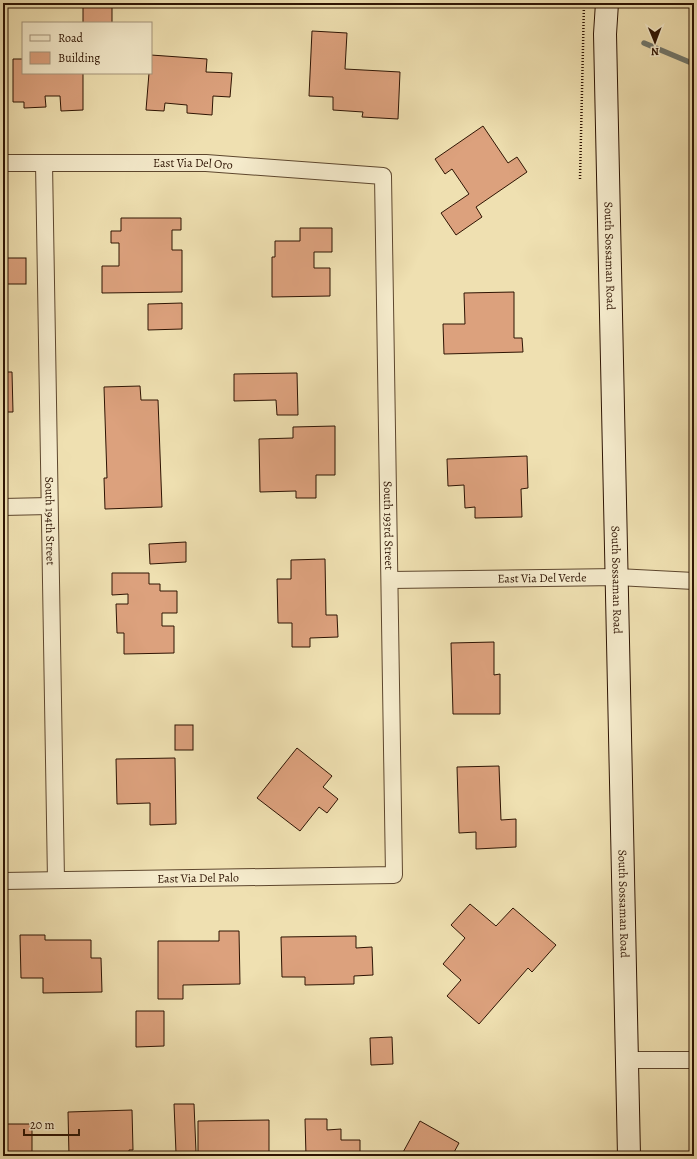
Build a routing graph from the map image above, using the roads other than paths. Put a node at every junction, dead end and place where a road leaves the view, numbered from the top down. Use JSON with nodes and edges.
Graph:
{"nodes":[{"id":1,"x":607,"y":3,"type":"edge"},
{"id":2,"x":44,"y":162,"type":"junction"},
{"id":3,"x":3,"y":163,"type":"edge"},
{"id":4,"x":383,"y":176,"type":"joint"},
{"id":5,"x":49,"y":506,"type":"junction"},
{"id":6,"x":3,"y":507,"type":"edge"},
{"id":7,"x":617,"y":577,"type":"junction"},
{"id":8,"x":390,"y":580,"type":"junction"},
{"id":9,"x":694,"y":581,"type":"edge"},
{"id":10,"x":394,"y":875,"type":"joint"},
{"id":11,"x":56,"y":880,"type":"junction"},
{"id":12,"x":3,"y":881,"type":"edge"},
{"id":13,"x":627,"y":1060,"type":"junction"},
{"id":14,"x":694,"y":1060,"type":"edge"},
{"id":15,"x":629,"y":1156,"type":"edge"}],
"edges":[{"from":1,"to":7,"type":"main road","name":"South Sossaman Road"},
{"from":2,"to":3,"type":"street","name":"East Via Del Oro"},
{"from":2,"to":4,"type":"street","name":"East Via Del Oro"},
{"from":2,"to":5,"type":"street","name":"South 194th Street"},
{"from":4,"to":8,"type":"street","name":"South 193rd Street"},
{"from":5,"to":6,"type":"street"},
{"from":5,"to":11,"type":"street","name":"South 194th Street"},
{"from":7,"to":8,"type":"street","name":"East Via Del Verde"},
{"from":7,"to":9,"type":"street","name":"East Via Del Verde"},
{"from":7,"to":13,"type":"main road","name":"South Sossaman Road"},
{"from":8,"to":10,"type":"street","name":"South 193rd Street"},
{"from":10,"to":11,"type":"street","name":"East Via Del Palo"},
{"from":11,"to":12,"type":"street","name":"East Via Del Palo"},
{"from":13,"to":14,"type":"street"},
{"from":13,"to":15,"type":"main road","name":"South Sossaman Road"}]}
